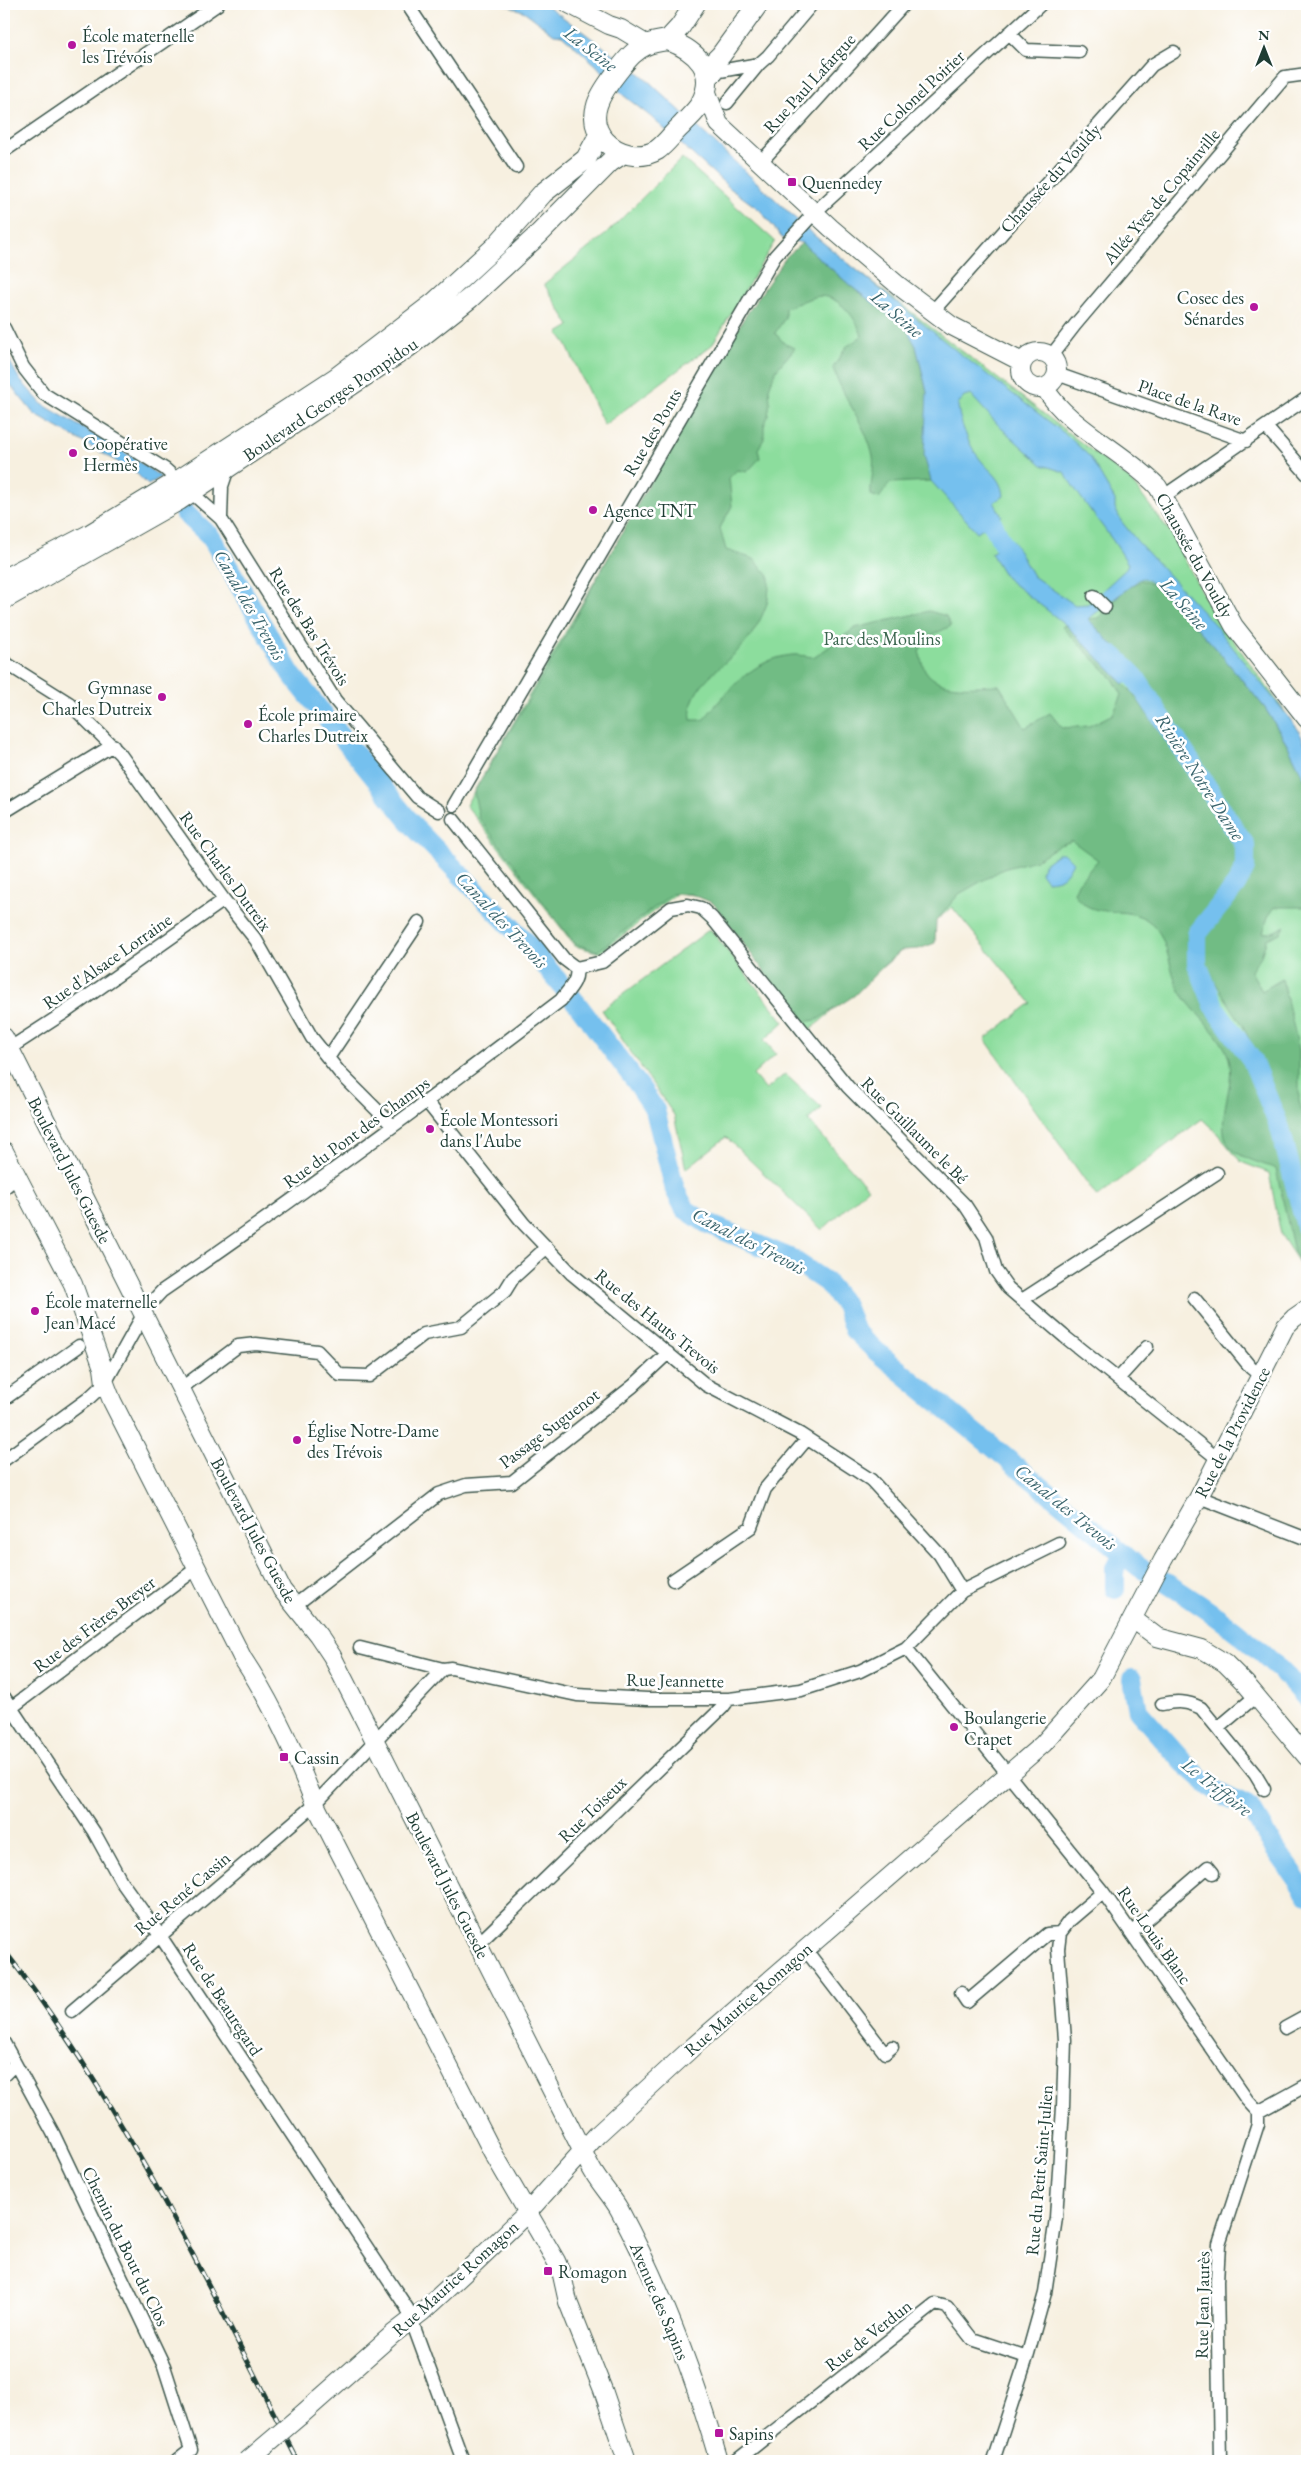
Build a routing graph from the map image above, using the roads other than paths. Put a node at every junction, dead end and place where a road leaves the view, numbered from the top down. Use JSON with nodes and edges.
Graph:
{"nodes":[{"id":1,"x":218,"y":4,"type":"edge"},
{"id":2,"x":407,"y":4,"type":"edge"},
{"id":3,"x":569,"y":4,"type":"edge"},
{"id":4,"x":695,"y":4,"type":"edge"},
{"id":5,"x":758,"y":4,"type":"edge"},
{"id":6,"x":812,"y":4,"type":"edge"},
{"id":7,"x":904,"y":4,"type":"edge"},
{"id":8,"x":1041,"y":4,"type":"edge"},
{"id":9,"x":608,"y":25,"type":"junction"},
{"id":10,"x":1009,"y":33,"type":"junction"},
{"id":11,"x":668,"y":40,"type":"junction"},
{"id":12,"x":646,"y":44,"type":"junction"},
{"id":13,"x":1079,"y":52,"type":"dead end"},
{"id":14,"x":1174,"y":52,"type":"dead end"},
{"id":15,"x":626,"y":61,"type":"junction"},
{"id":16,"x":758,"y":64,"type":"junction"},
{"id":17,"x":1307,"y":74,"type":"edge"},
{"id":18,"x":706,"y":81,"type":"junction"},
{"id":19,"x":727,"y":103,"type":"dead end"},
{"id":20,"x":691,"y":115,"type":"junction"},
{"id":21,"x":719,"y":124,"type":"junction"},
{"id":22,"x":599,"y":134,"type":"junction"},
{"id":23,"x":4,"y":151,"type":"edge"},
{"id":24,"x":622,"y":154,"type":"junction"},
{"id":25,"x":760,"y":163,"type":"junction"},
{"id":26,"x":516,"y":167,"type":"dead end"},
{"id":27,"x":809,"y":220,"type":"junction"},
{"id":28,"x":933,"y":311,"type":"junction"},
{"id":29,"x":4,"y":328,"type":"edge"},
{"id":30,"x":1052,"y":356,"type":"junction"},
{"id":31,"x":1022,"y":362,"type":"junction"},
{"id":32,"x":1057,"y":374,"type":"junction"},
{"id":33,"x":1045,"y":388,"type":"junction"},
{"id":34,"x":1307,"y":398,"type":"edge"},
{"id":35,"x":1266,"y":427,"type":"junction"},
{"id":36,"x":1246,"y":441,"type":"junction"},
{"id":37,"x":229,"y":468,"type":"junction"},
{"id":38,"x":1307,"y":474,"type":"edge"},
{"id":39,"x":185,"y":486,"type":"junction"},
{"id":40,"x":1164,"y":496,"type":"junction"},
{"id":41,"x":221,"y":519,"type":"junction"},
{"id":42,"x":4,"y":579,"type":"edge"},
{"id":43,"x":1094,"y":596,"type":"dead end"},
{"id":44,"x":4,"y":599,"type":"edge"},
{"id":45,"x":1105,"y":607,"type":"dead end"},
{"id":46,"x":4,"y":662,"type":"edge"},
{"id":47,"x":1307,"y":719,"type":"edge"},
{"id":48,"x":113,"y":745,"type":"junction"},
{"id":49,"x":454,"y":805,"type":"junction"},
{"id":50,"x":439,"y":810,"type":"junction"},
{"id":51,"x":4,"y":812,"type":"edge"},
{"id":52,"x":453,"y":819,"type":"junction"},
{"id":53,"x":224,"y":900,"type":"junction"},
{"id":54,"x":419,"y":922,"type":"dead end"},
{"id":55,"x":576,"y":974,"type":"junction"},
{"id":56,"x":6,"y":1046,"type":"edge"},
{"id":57,"x":328,"y":1058,"type":"junction"},
{"id":58,"x":427,"y":1102,"type":"junction"},
{"id":59,"x":393,"y":1126,"type":"junction"},
{"id":60,"x":4,"y":1151,"type":"edge"},
{"id":61,"x":1217,"y":1173,"type":"dead end"},
{"id":62,"x":10,"y":1182,"type":"edge"},
{"id":63,"x":546,"y":1248,"type":"junction"},
{"id":64,"x":1194,"y":1298,"type":"dead end"},
{"id":65,"x":1022,"y":1300,"type":"junction"},
{"id":66,"x":1307,"y":1309,"type":"edge"},
{"id":67,"x":143,"y":1314,"type":"junction"},
{"id":68,"x":79,"y":1346,"type":"dead end"},
{"id":69,"x":1147,"y":1347,"type":"dead end"},
{"id":70,"x":668,"y":1353,"type":"junction"},
{"id":71,"x":1261,"y":1376,"type":"junction"},
{"id":72,"x":1118,"y":1379,"type":"junction"},
{"id":73,"x":105,"y":1383,"type":"junction"},
{"id":74,"x":180,"y":1389,"type":"junction"},
{"id":75,"x":4,"y":1399,"type":"edge"},
{"id":76,"x":807,"y":1439,"type":"junction"},
{"id":77,"x":1218,"y":1459,"type":"junction"},
{"id":78,"x":4,"y":1460,"type":"edge"},
{"id":79,"x":1199,"y":1496,"type":"junction"},
{"id":80,"x":1307,"y":1539,"type":"edge"},
{"id":81,"x":1059,"y":1544,"type":"dead end"},
{"id":82,"x":1163,"y":1560,"type":"joint"},
{"id":83,"x":196,"y":1568,"type":"junction"},
{"id":84,"x":673,"y":1580,"type":"dead end"},
{"id":85,"x":962,"y":1591,"type":"junction"},
{"id":86,"x":294,"y":1606,"type":"junction"},
{"id":87,"x":1133,"y":1619,"type":"junction"},
{"id":88,"x":360,"y":1648,"type":"dead end"},
{"id":89,"x":906,"y":1648,"type":"junction"},
{"id":90,"x":443,"y":1669,"type":"junction"},
{"id":91,"x":1256,"y":1696,"type":"junction"},
{"id":92,"x":4,"y":1697,"type":"edge"},
{"id":93,"x":728,"y":1699,"type":"junction"},
{"id":94,"x":1162,"y":1704,"type":"dead end"},
{"id":95,"x":11,"y":1708,"type":"junction"},
{"id":96,"x":1218,"y":1728,"type":"junction"},
{"id":97,"x":375,"y":1740,"type":"junction"},
{"id":98,"x":1307,"y":1757,"type":"edge"},
{"id":99,"x":1009,"y":1773,"type":"junction"},
{"id":100,"x":1264,"y":1789,"type":"dead end"},
{"id":101,"x":315,"y":1804,"type":"junction"},
{"id":102,"x":1213,"y":1872,"type":"dead end"},
{"id":103,"x":1103,"y":1892,"type":"junction"},
{"id":104,"x":1132,"y":1932,"type":"junction"},
{"id":105,"x":1060,"y":1933,"type":"junction"},
{"id":106,"x":160,"y":1934,"type":"junction"},
{"id":107,"x":478,"y":1944,"type":"junction"},
{"id":108,"x":805,"y":1949,"type":"junction"},
{"id":109,"x":961,"y":1992,"type":"dead end"},
{"id":110,"x":72,"y":2011,"type":"dead end"},
{"id":111,"x":1307,"y":2016,"type":"edge"},
{"id":112,"x":1286,"y":2028,"type":"dead end"},
{"id":113,"x":4,"y":2043,"type":"edge"},
{"id":114,"x":892,"y":2046,"type":"dead end"},
{"id":115,"x":15,"y":2064,"type":"junction"},
{"id":116,"x":4,"y":2075,"type":"edge"},
{"id":117,"x":1307,"y":2086,"type":"edge"},
{"id":118,"x":1258,"y":2118,"type":"junction"},
{"id":119,"x":583,"y":2150,"type":"junction"},
{"id":120,"x":527,"y":2213,"type":"junction"},
{"id":121,"x":412,"y":2320,"type":"junction"},
{"id":122,"x":1027,"y":2357,"type":"junction"},
{"id":123,"x":177,"y":2461,"type":"edge"},
{"id":124,"x":247,"y":2461,"type":"edge"},
{"id":125,"x":463,"y":2461,"type":"edge"},
{"id":126,"x":627,"y":2461,"type":"edge"},
{"id":127,"x":718,"y":2461,"type":"edge"},
{"id":128,"x":736,"y":2461,"type":"edge"},
{"id":129,"x":993,"y":2461,"type":"edge"},
{"id":130,"x":1220,"y":2461,"type":"edge"}],
"edges":[{"from":1,"to":23,"type":"street"},
{"from":2,"to":26,"type":"street"},
{"from":3,"to":9,"type":"street"},
{"from":4,"to":11,"type":"main road"},
{"from":5,"to":18,"type":"main road"},
{"from":6,"to":16,"type":"street"},
{"from":7,"to":25,"type":"street","name":"Rue Paul Lafargue"},
{"from":8,"to":10,"type":"street","name":"Rue Colonel Poirier"},
{"from":9,"to":12,"type":"street"},
{"from":9,"to":15,"type":"street"},
{"from":10,"to":13,"type":"street"},
{"from":10,"to":27,"type":"street","name":"Rue Colonel Poirier"},
{"from":11,"to":12,"type":"main road"},
{"from":11,"to":18,"type":"main road"},
{"from":12,"to":15,"type":"main road"},
{"from":14,"to":28,"type":"street","name":"Chaussée du Vouldy"},
{"from":15,"to":22,"type":"main road"},
{"from":16,"to":18,"type":"street"},
{"from":16,"to":19,"type":"street"},
{"from":17,"to":30,"type":"street","name":"Allée Yves de Copainville"},
{"from":18,"to":20,"type":"main road"},
{"from":18,"to":21,"type":"street"},
{"from":20,"to":21,"type":"street"},
{"from":20,"to":24,"type":"main road"},
{"from":21,"to":25,"type":"street"},
{"from":22,"to":24,"type":"main road"},
{"from":22,"to":39,"type":"main road","name":"Boulevard Georges Pompidou"},
{"from":24,"to":37,"type":"main road","name":"Boulevard Georges Pompidou"},
{"from":25,"to":27,"type":"street"},
{"from":27,"to":28,"type":"street"},
{"from":27,"to":49,"type":"street","name":"Rue des Ponts"},
{"from":28,"to":31,"type":"street"},
{"from":29,"to":39,"type":"street","name":"Rue des Bas Trévois"},
{"from":30,"to":31,"type":"street"},
{"from":30,"to":32,"type":"street"},
{"from":31,"to":33,"type":"street"},
{"from":32,"to":33,"type":"street"},
{"from":32,"to":36,"type":"street","name":"Place de la Rave"},
{"from":33,"to":40,"type":"street","name":"Chaussée du Vouldy"},
{"from":34,"to":35,"type":"street"},
{"from":35,"to":36,"type":"street"},
{"from":35,"to":38,"type":"street"},
{"from":36,"to":40,"type":"street","name":"Place de la Rave"},
{"from":37,"to":39,"type":"main road","name":"Boulevard Georges Pompidou"},
{"from":37,"to":41,"type":"street"},
{"from":39,"to":41,"type":"street","name":"Rue des Bas Trévois"},
{"from":39,"to":42,"type":"main road","name":"Boulevard Georges Pompidou"},
{"from":39,"to":44,"type":"main road","name":"Boulevard Georges Pompidou"},
{"from":40,"to":47,"type":"street","name":"Chaussée du Vouldy"},
{"from":41,"to":50,"type":"street","name":"Rue des Bas Trévois"},
{"from":43,"to":45,"type":"street"},
{"from":46,"to":48,"type":"street","name":"Rue Charles Dutreix"},
{"from":48,"to":51,"type":"street"},
{"from":48,"to":53,"type":"street","name":"Rue Charles Dutreix"},
{"from":49,"to":50,"type":"street"},
{"from":49,"to":52,"type":"street"},
{"from":50,"to":52,"type":"street"},
{"from":52,"to":55,"type":"street"},
{"from":53,"to":56,"type":"street","name":"Rue d'Alsace Lorraine"},
{"from":53,"to":57,"type":"street","name":"Rue Charles Dutreix"},
{"from":54,"to":57,"type":"street"},
{"from":55,"to":58,"type":"street","name":"Rue du Pont des Champs"},
{"from":55,"to":65,"type":"street","name":"Rue Guillaume le Bé"},
{"from":56,"to":67,"type":"street","name":"Boulevard Jules Guesde"},
{"from":57,"to":59,"type":"street","name":"Rue Charles Dutreix"},
{"from":58,"to":59,"type":"street","name":"Rue du Pont des Champs"},
{"from":58,"to":63,"type":"street","name":"Rue des Hauts Trevois"},
{"from":59,"to":67,"type":"street","name":"Rue du Pont des Champs"},
{"from":60,"to":62,"type":"street"},
{"from":61,"to":65,"type":"street"},
{"from":62,"to":73,"type":"street"},
{"from":63,"to":70,"type":"street","name":"Rue des Hauts Trevois"},
{"from":63,"to":74,"type":"street"},
{"from":64,"to":71,"type":"street"},
{"from":65,"to":72,"type":"street","name":"Rue Guillaume le Bé"},
{"from":66,"to":71,"type":"street","name":"Rue de la Providence"},
{"from":67,"to":73,"type":"street","name":"Rue du Pont des Champs"},
{"from":67,"to":74,"type":"street","name":"Boulevard Jules Guesde"},
{"from":68,"to":75,"type":"street"},
{"from":69,"to":72,"type":"street"},
{"from":70,"to":76,"type":"street","name":"Rue des Hauts Trevois"},
{"from":70,"to":86,"type":"street","name":"Passage Suguenot"},
{"from":71,"to":77,"type":"street","name":"Rue de la Providence"},
{"from":72,"to":77,"type":"street","name":"Rue Guillaume le Bé"},
{"from":73,"to":78,"type":"street","name":"Rue du Pont des Champs"},
{"from":73,"to":83,"type":"street"},
{"from":74,"to":86,"type":"street","name":"Boulevard Jules Guesde"},
{"from":76,"to":84,"type":"street"},
{"from":76,"to":85,"type":"street","name":"Rue des Hauts Trevois"},
{"from":77,"to":79,"type":"street","name":"Rue de la Providence"},
{"from":79,"to":80,"type":"street"},
{"from":79,"to":82,"type":"street","name":"Rue de la Providence"},
{"from":81,"to":85,"type":"street","name":"Rue Jeannette"},
{"from":82,"to":87,"type":"street","name":"Rue Maurice Romagon"},
{"from":83,"to":95,"type":"street","name":"Rue des Frères Breyer"},
{"from":83,"to":101,"type":"street"},
{"from":85,"to":89,"type":"street","name":"Rue Jeannette"},
{"from":86,"to":97,"type":"street","name":"Boulevard Jules Guesde"},
{"from":87,"to":91,"type":"street"},
{"from":87,"to":99,"type":"street","name":"Rue Maurice Romagon"},
{"from":88,"to":90,"type":"street","name":"Rue Jeannette"},
{"from":89,"to":93,"type":"street","name":"Rue Jeannette"},
{"from":89,"to":99,"type":"street","name":"Rue Louis Blanc"},
{"from":90,"to":93,"type":"street","name":"Rue Jeannette"},
{"from":90,"to":97,"type":"street","name":"Rue René Cassin"},
{"from":91,"to":96,"type":"street"},
{"from":91,"to":98,"type":"street"},
{"from":92,"to":95,"type":"street","name":"Rue de Beauregard"},
{"from":93,"to":107,"type":"street","name":"Rue Toiseux"},
{"from":94,"to":96,"type":"street"},
{"from":95,"to":106,"type":"street","name":"Rue de Beauregard"},
{"from":96,"to":100,"type":"street"},
{"from":97,"to":101,"type":"street","name":"Rue René Cassin"},
{"from":97,"to":107,"type":"street","name":"Boulevard Jules Guesde"},
{"from":99,"to":103,"type":"street","name":"Rue Louis Blanc"},
{"from":99,"to":108,"type":"street","name":"Rue Maurice Romagon"},
{"from":101,"to":106,"type":"street","name":"Rue René Cassin"},
{"from":101,"to":120,"type":"street"},
{"from":102,"to":104,"type":"street"},
{"from":103,"to":104,"type":"street","name":"Rue Louis Blanc"},
{"from":103,"to":105,"type":"street"},
{"from":104,"to":118,"type":"street","name":"Rue Louis Blanc"},
{"from":105,"to":109,"type":"street"},
{"from":105,"to":122,"type":"street","name":"Rue du Petit Saint-Julien"},
{"from":106,"to":110,"type":"street","name":"Rue René Cassin"},
{"from":106,"to":121,"type":"street","name":"Rue de Beauregard"},
{"from":107,"to":119,"type":"street","name":"Boulevard Jules Guesde"},
{"from":108,"to":114,"type":"street"},
{"from":108,"to":119,"type":"street","name":"Rue Maurice Romagon"},
{"from":111,"to":112,"type":"street"},
{"from":113,"to":115,"type":"street","name":"Chemin du Bout du Clos"},
{"from":115,"to":116,"type":"street"},
{"from":115,"to":123,"type":"street","name":"Chemin du Bout du Clos"},
{"from":117,"to":118,"type":"street"},
{"from":118,"to":130,"type":"street","name":"Rue Jean Jaurès"},
{"from":119,"to":120,"type":"street","name":"Rue Maurice Romagon"},
{"from":119,"to":127,"type":"street","name":"Avenue des Sapins"},
{"from":120,"to":121,"type":"street","name":"Rue Maurice Romagon"},
{"from":120,"to":126,"type":"street"},
{"from":121,"to":124,"type":"street","name":"Rue Maurice Romagon","bridge":true},
{"from":121,"to":125,"type":"street","name":"Rue de Beauregard"},
{"from":122,"to":128,"type":"street","name":"Rue de Verdun"},
{"from":122,"to":129,"type":"street","name":"Rue du Petit Saint-Julien"}]}
